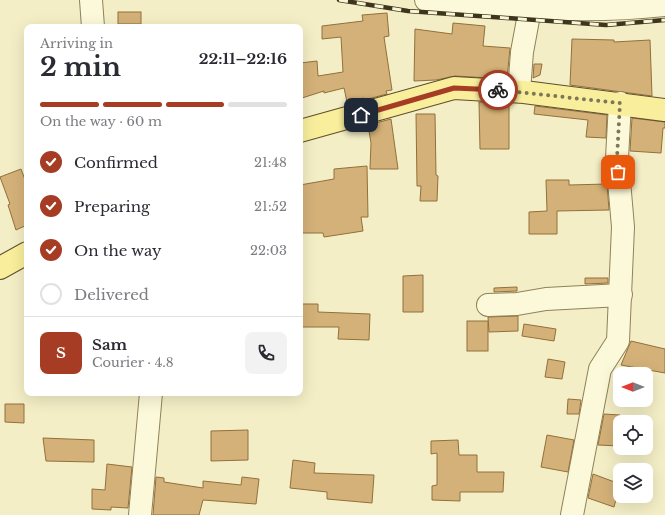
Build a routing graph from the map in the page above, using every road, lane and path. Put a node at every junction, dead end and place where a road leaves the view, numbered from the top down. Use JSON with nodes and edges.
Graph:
{"nodes":[{"id":1,"x":91,"y":0,"type":"edge"},
{"id":2,"x":426,"y":0,"type":"edge"},
{"id":3,"x":532,"y":5,"type":"edge"},
{"id":4,"x":665,"y":5,"type":"edge"},
{"id":5,"x":93,"y":24,"type":"edge"},
{"id":6,"x":519,"y":92,"type":"junction"},
{"id":7,"x":620,"y":103,"type":"junction"},
{"id":8,"x":665,"y":110,"type":"edge"},
{"id":9,"x":303,"y":129,"type":"edge"},
{"id":10,"x":24,"y":255,"type":"edge"},
{"id":11,"x":0,"y":268,"type":"edge"},
{"id":12,"x":621,"y":295,"type":"junction"},
{"id":13,"x":488,"y":305,"type":"dead end"},
{"id":14,"x":151,"y":396,"type":"edge"},
{"id":15,"x":140,"y":515,"type":"edge"},
{"id":16,"x":572,"y":515,"type":"edge"}],
"edges":[{"from":1,"to":5,"type":"street"},
{"from":2,"to":3,"type":"street"},
{"from":3,"to":4,"type":"street"},
{"from":3,"to":6,"type":"street"},
{"from":6,"to":7,"type":"main road"},
{"from":6,"to":9,"type":"main road"},
{"from":7,"to":8,"type":"main road"},
{"from":7,"to":12,"type":"street"},
{"from":10,"to":11,"type":"main road"},
{"from":12,"to":13,"type":"street"},
{"from":12,"to":16,"type":"street"},
{"from":14,"to":15,"type":"street"}]}
